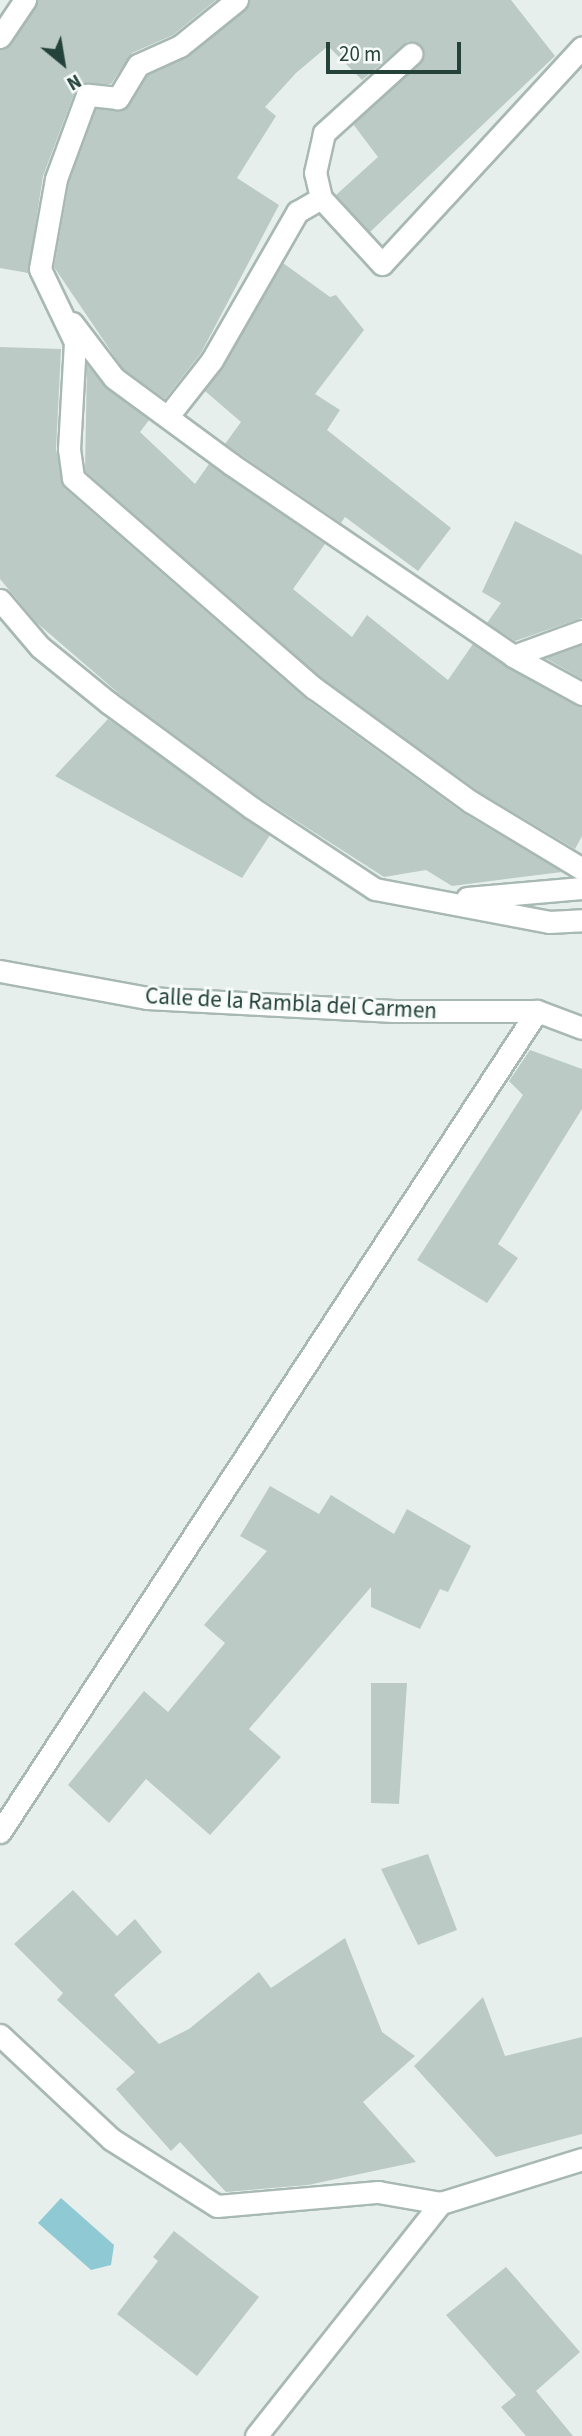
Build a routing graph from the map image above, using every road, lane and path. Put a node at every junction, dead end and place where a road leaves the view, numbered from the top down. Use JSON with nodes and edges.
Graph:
{"nodes":[{"id":1,"x":25,"y":0,"type":"edge"},
{"id":2,"x":237,"y":0,"type":"edge"},
{"id":3,"x":0,"y":37,"type":"edge"},
{"id":4,"x":582,"y":47,"type":"edge"},
{"id":5,"x":411,"y":54,"type":"dead end"},
{"id":6,"x":321,"y":198,"type":"junction"},
{"id":7,"x":68,"y":320,"type":"junction"},
{"id":8,"x":168,"y":416,"type":"junction"},
{"id":9,"x":0,"y":600,"type":"edge"},
{"id":10,"x":582,"y":631,"type":"edge"},
{"id":11,"x":513,"y":656,"type":"junction"},
{"id":12,"x":582,"y":694,"type":"edge"},
{"id":13,"x":582,"y":869,"type":"edge"},
{"id":14,"x":582,"y":888,"type":"edge"},
{"id":15,"x":441,"y":900,"type":"junction"},
{"id":16,"x":582,"y":920,"type":"edge"},
{"id":17,"x":0,"y":971,"type":"edge"},
{"id":18,"x":537,"y":1012,"type":"junction"},
{"id":19,"x":582,"y":1028,"type":"edge"},
{"id":20,"x":0,"y":1832,"type":"edge"},
{"id":21,"x":0,"y":2035,"type":"edge"},
{"id":22,"x":582,"y":2160,"type":"edge"},
{"id":23,"x":441,"y":2203,"type":"junction"},
{"id":24,"x":256,"y":2436,"type":"edge"}],
"edges":[{"from":1,"to":3,"type":"street"},
{"from":2,"to":7,"type":"street"},
{"from":4,"to":6,"type":"street"},
{"from":5,"to":6,"type":"street"},
{"from":6,"to":8,"type":"street"},
{"from":7,"to":8,"type":"street"},
{"from":7,"to":13,"type":"street"},
{"from":8,"to":11,"type":"street"},
{"from":9,"to":15,"type":"street"},
{"from":10,"to":11,"type":"street"},
{"from":11,"to":12,"type":"street"},
{"from":14,"to":15,"type":"street"},
{"from":15,"to":16,"type":"street"},
{"from":17,"to":18,"type":"street","name":"Calle de la Rambla del Carmen"},
{"from":18,"to":19,"type":"street","name":"Calle de la Rambla del Carmen"},
{"from":18,"to":20,"type":"street"},
{"from":21,"to":23,"type":"street"},
{"from":22,"to":23,"type":"street"},
{"from":23,"to":24,"type":"street"}]}
